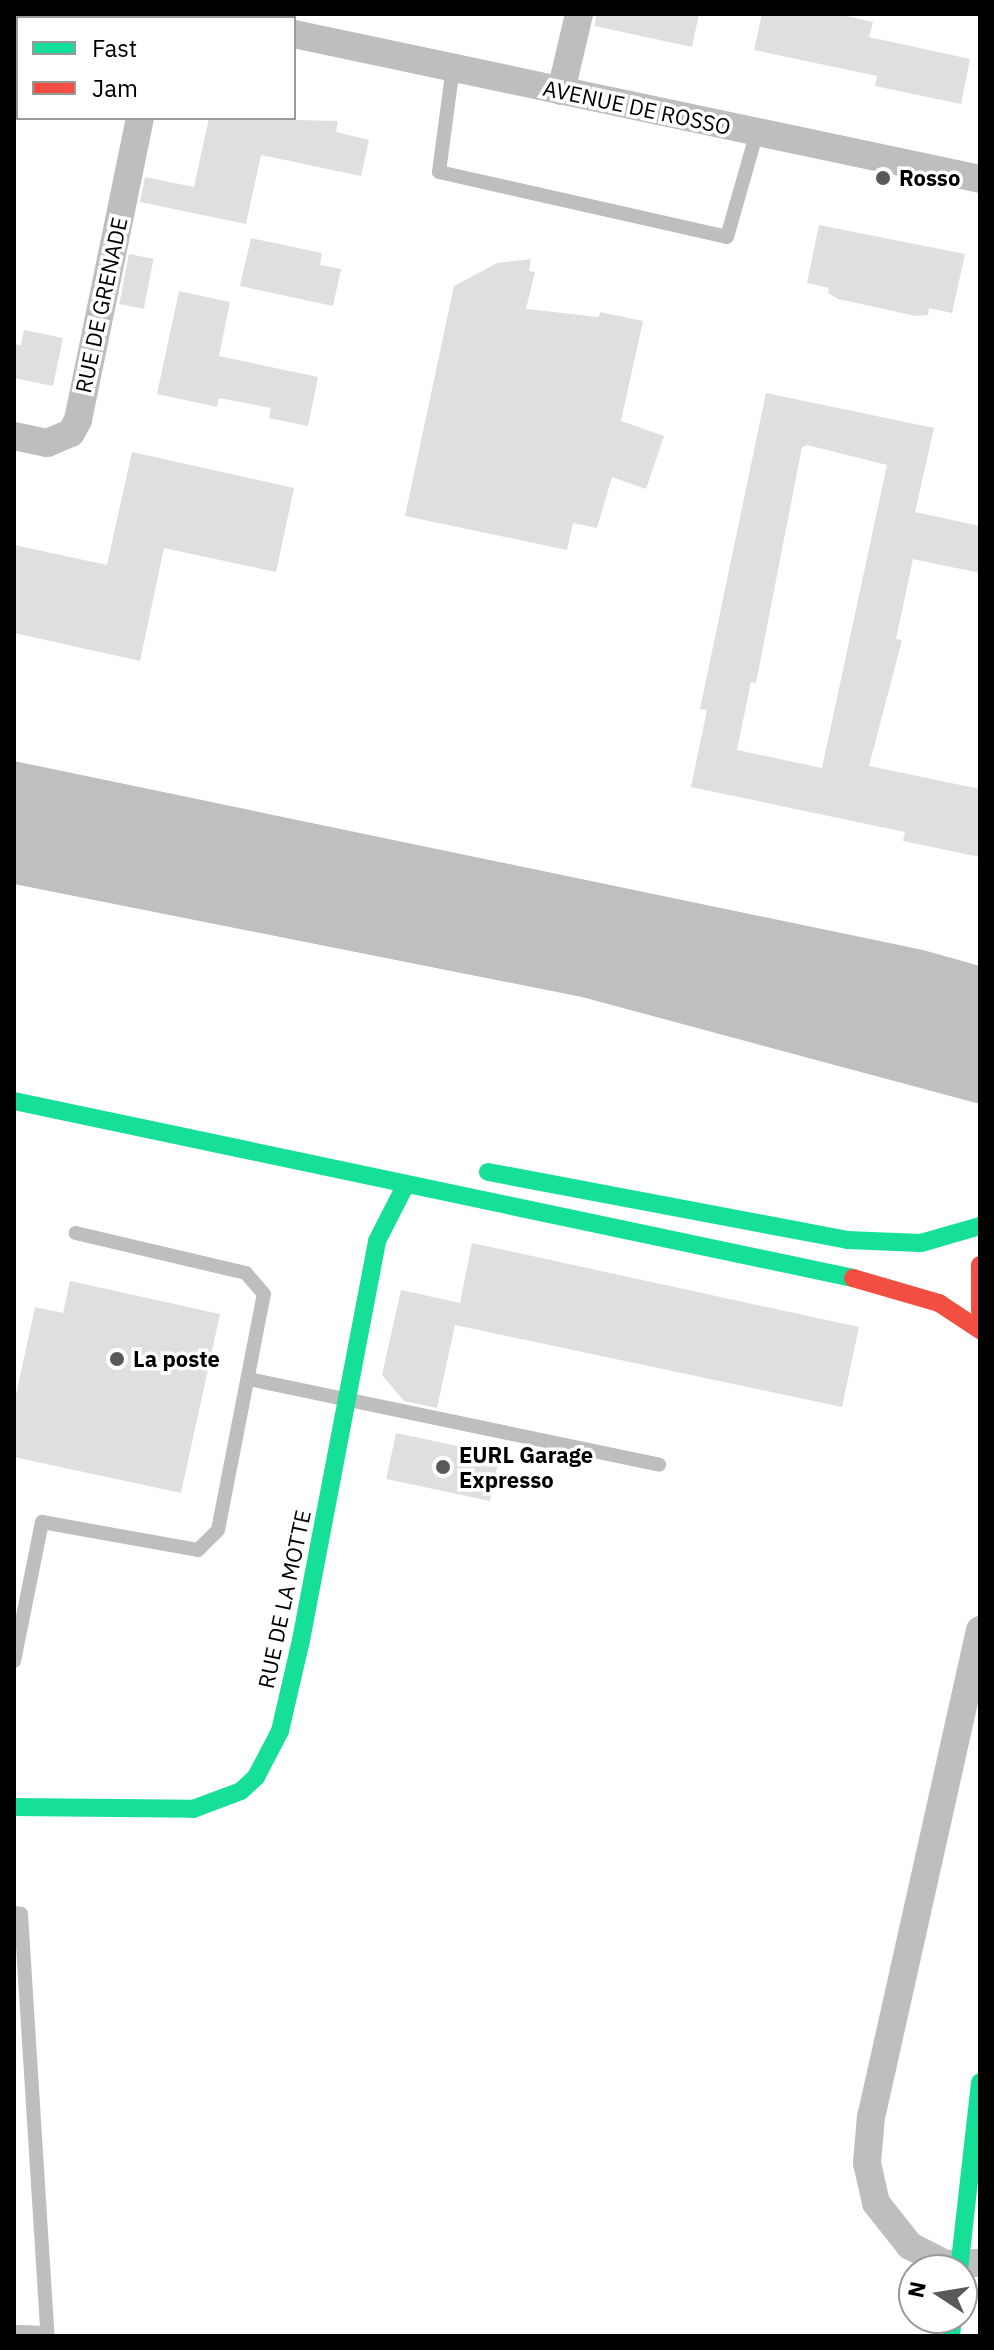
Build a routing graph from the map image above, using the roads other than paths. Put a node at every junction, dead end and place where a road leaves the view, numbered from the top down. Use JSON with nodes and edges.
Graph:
{"nodes":[{"id":1,"x":579,"y":14,"type":"edge"},
{"id":2,"x":296,"y":34,"type":"edge"},
{"id":3,"x":453,"y":67,"type":"junction"},
{"id":4,"x":561,"y":91,"type":"junction"},
{"id":5,"x":140,"y":120,"type":"edge"},
{"id":6,"x":757,"y":132,"type":"junction"},
{"id":7,"x":980,"y":179,"type":"edge"},
{"id":8,"x":14,"y":436,"type":"edge"},
{"id":9,"x":14,"y":1084,"type":"edge"},
{"id":10,"x":91,"y":1096,"type":"dead end"},
{"id":11,"x":14,"y":1101,"type":"edge"},
{"id":12,"x":461,"y":1167,"type":"dead end"},
{"id":13,"x":405,"y":1186,"type":"junction"},
{"id":14,"x":980,"y":1226,"type":"edge"},
{"id":15,"x":76,"y":1233,"type":"dead end"},
{"id":16,"x":980,"y":1265,"type":"edge"},
{"id":17,"x":980,"y":1311,"type":"edge"},
{"id":18,"x":980,"y":1330,"type":"edge"},
{"id":19,"x":249,"y":1379,"type":"junction"},
{"id":20,"x":349,"y":1398,"type":"junction"},
{"id":21,"x":659,"y":1465,"type":"dead end"},
{"id":22,"x":980,"y":1630,"type":"edge"},
{"id":23,"x":14,"y":1661,"type":"edge"},
{"id":24,"x":14,"y":1807,"type":"edge"},
{"id":25,"x":14,"y":1913,"type":"edge"},
{"id":26,"x":980,"y":2082,"type":"edge"},
{"id":27,"x":961,"y":2254,"type":"edge"},
{"id":28,"x":980,"y":2263,"type":"edge"},
{"id":29,"x":14,"y":2332,"type":"edge"}],
"edges":[{"from":1,"to":4,"type":"street"},
{"from":2,"to":3,"type":"street","name":"AVENUE DE ROSSO"},
{"from":3,"to":4,"type":"street","name":"AVENUE DE ROSSO"},
{"from":3,"to":6,"type":"lane"},
{"from":4,"to":6,"type":"street","name":"AVENUE DE ROSSO"},
{"from":5,"to":8,"type":"street","name":"RUE DE GRENADE"},
{"from":6,"to":7,"type":"street","name":"AVENUE DE ROSSO"},
{"from":9,"to":10,"type":"main road"},
{"from":11,"to":13,"type":"main road"},
{"from":12,"to":14,"type":"main road"},
{"from":13,"to":18,"type":"main road"},
{"from":13,"to":20,"type":"main road","name":"RUE DE LA MOTTE"},
{"from":15,"to":19,"type":"lane"},
{"from":16,"to":17,"type":"main road"},
{"from":19,"to":20,"type":"lane"},
{"from":19,"to":23,"type":"lane"},
{"from":20,"to":21,"type":"lane"},
{"from":20,"to":24,"type":"main road","name":"RUE DE LA MOTTE"},
{"from":22,"to":28,"type":"street"},
{"from":25,"to":29,"type":"lane"},
{"from":26,"to":27,"type":"main road","bridge":true}]}
